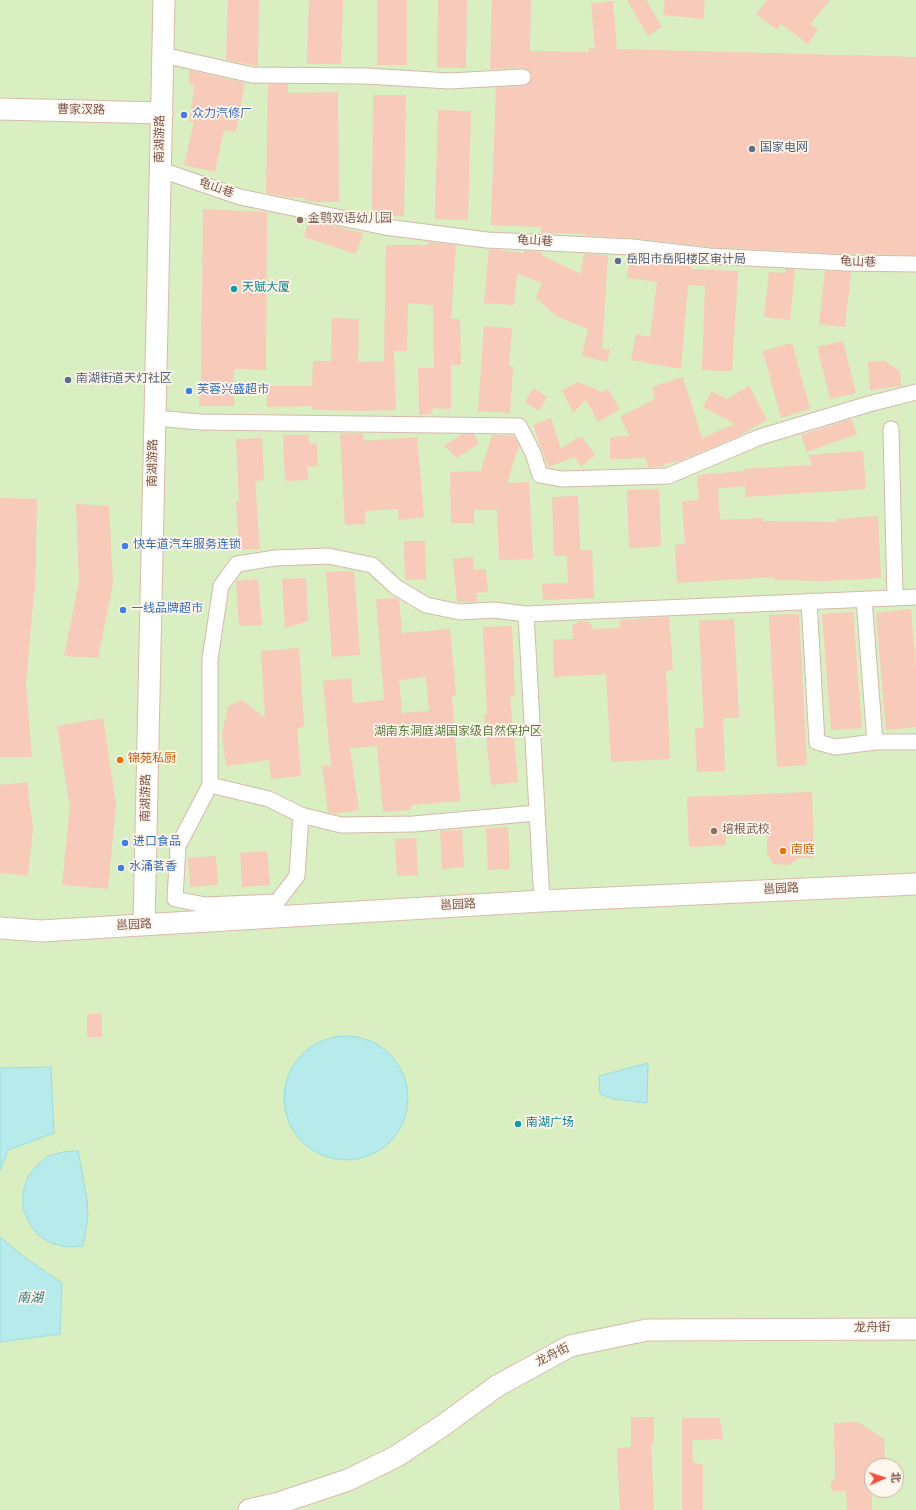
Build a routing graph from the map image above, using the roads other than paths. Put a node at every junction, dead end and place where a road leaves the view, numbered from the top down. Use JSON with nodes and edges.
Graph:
{"nodes":[{"id":1,"x":164,"y":0,"type":"edge"},
{"id":2,"x":163,"y":55,"type":"junction"},
{"id":3,"x":524,"y":77,"type":"dead end"},
{"id":4,"x":0,"y":109,"type":"edge"},
{"id":5,"x":162,"y":113,"type":"junction"},
{"id":6,"x":160,"y":170,"type":"junction"},
{"id":7,"x":916,"y":264,"type":"edge"},
{"id":8,"x":916,"y":392,"type":"edge"},
{"id":9,"x":155,"y":418,"type":"junction"},
{"id":10,"x":891,"y":429,"type":"dead end"},
{"id":11,"x":916,"y":596,"type":"edge"},
{"id":12,"x":895,"y":598,"type":"junction"},
{"id":13,"x":864,"y":599,"type":"junction"},
{"id":14,"x":809,"y":601,"type":"junction"},
{"id":15,"x":526,"y":614,"type":"junction"},
{"id":16,"x":875,"y":742,"type":"junction"},
{"id":17,"x":916,"y":742,"type":"edge"},
{"id":18,"x":210,"y":785,"type":"junction"},
{"id":19,"x":537,"y":813,"type":"junction"},
{"id":20,"x":301,"y":815,"type":"junction"},
{"id":21,"x":916,"y":884,"type":"edge"},
{"id":22,"x":542,"y":901,"type":"junction"},
{"id":23,"x":144,"y":925,"type":"junction"},
{"id":24,"x":0,"y":928,"type":"edge"},
{"id":25,"x":916,"y":1329,"type":"edge"},
{"id":26,"x":249,"y":1510,"type":"edge"}],
"edges":[{"from":1,"to":2,"type":"street","name":"南湖游路"},
{"from":2,"to":3,"type":"street"},
{"from":2,"to":5,"type":"street","name":"南湖游路"},
{"from":4,"to":5,"type":"street","name":"曹家汊路"},
{"from":5,"to":6,"type":"street","name":"南湖游路"},
{"from":6,"to":7,"type":"street","name":"龟山巷"},
{"from":6,"to":9,"type":"street","name":"南湖游路"},
{"from":8,"to":9,"type":"street"},
{"from":9,"to":23,"type":"street","name":"南湖游路"},
{"from":10,"to":12,"type":"street"},
{"from":11,"to":12,"type":"street"},
{"from":12,"to":13,"type":"street"},
{"from":13,"to":14,"type":"street"},
{"from":13,"to":16,"type":"street"},
{"from":14,"to":15,"type":"street"},
{"from":14,"to":16,"type":"street"},
{"from":15,"to":18,"type":"street"},
{"from":15,"to":19,"type":"street"},
{"from":16,"to":17,"type":"street"},
{"from":18,"to":20,"type":"street"},
{"from":18,"to":20,"type":"street"},
{"from":19,"to":20,"type":"street"},
{"from":19,"to":22,"type":"street"},
{"from":21,"to":22,"type":"street","name":"邕园路"},
{"from":22,"to":23,"type":"street","name":"邕园路"},
{"from":23,"to":24,"type":"street","name":"邕园路"},
{"from":25,"to":26,"type":"street","name":"龙舟街"}]}
